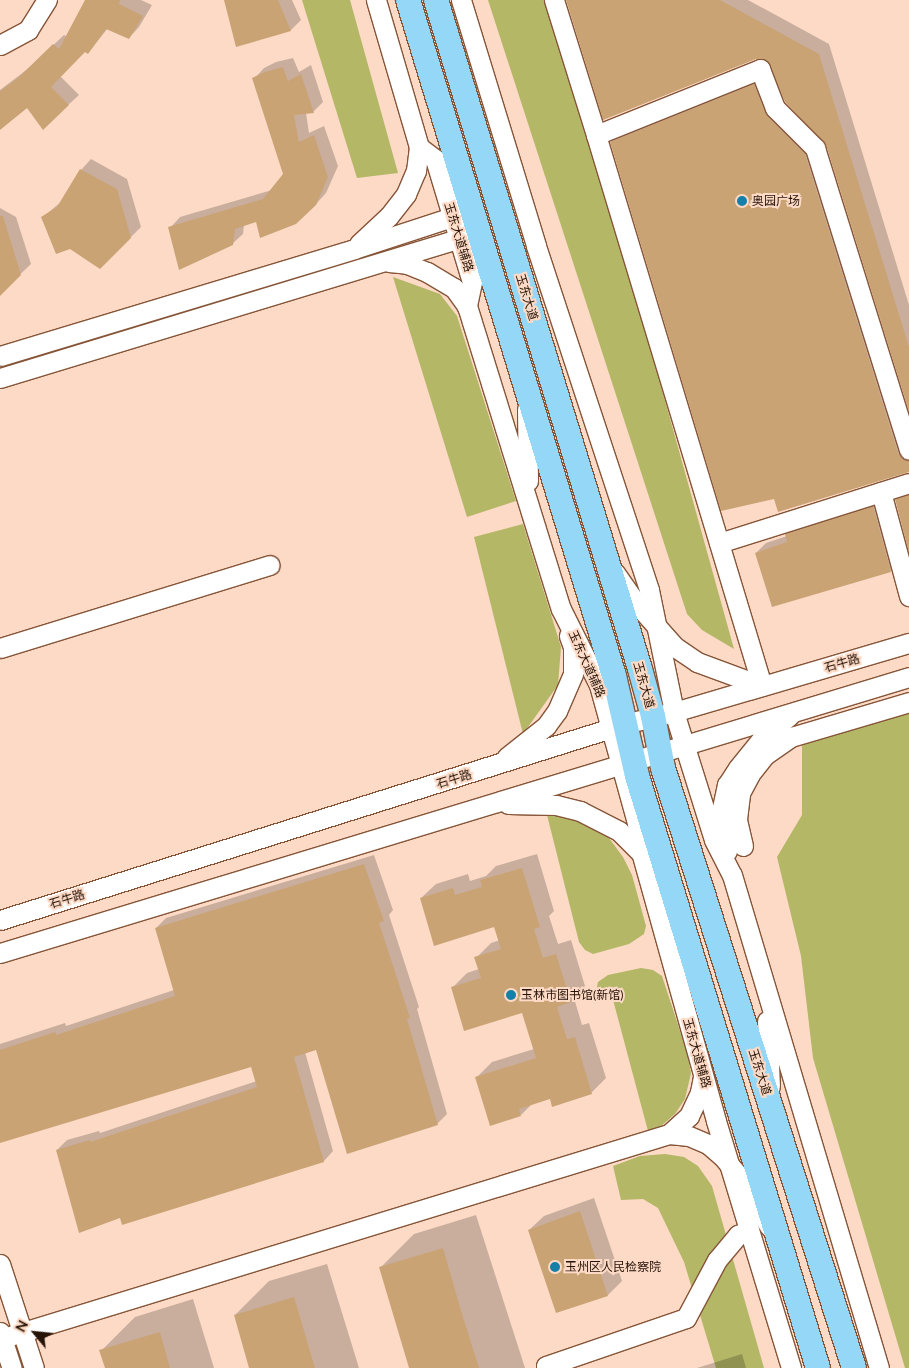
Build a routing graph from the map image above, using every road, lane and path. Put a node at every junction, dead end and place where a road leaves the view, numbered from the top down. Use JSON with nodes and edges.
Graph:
{"nodes":[{"id":1,"x":46,"y":0,"type":"edge"},
{"id":2,"x":376,"y":0,"type":"edge"},
{"id":3,"x":408,"y":0,"type":"edge"},
{"id":4,"x":436,"y":0,"type":"edge"},
{"id":5,"x":461,"y":0,"type":"edge"},
{"id":6,"x":554,"y":0,"type":"edge"},
{"id":7,"x":0,"y":44,"type":"edge"},
{"id":8,"x":596,"y":134,"type":"junction"},
{"id":9,"x":420,"y":147,"type":"junction"},
{"id":10,"x":462,"y":213,"type":"junction"},
{"id":11,"x":469,"y":236,"type":"junction"},
{"id":12,"x":354,"y":249,"type":"junction"},
{"id":13,"x":383,"y":262,"type":"junction"},
{"id":14,"x":467,"y":306,"type":"junction"},
{"id":15,"x":0,"y":356,"type":"edge"},
{"id":16,"x":0,"y":378,"type":"edge"},
{"id":17,"x":526,"y":388,"type":"junction"},
{"id":18,"x":909,"y":450,"type":"edge"},
{"id":19,"x":909,"y":483,"type":"edge"},
{"id":20,"x":881,"y":492,"type":"junction"},
{"id":21,"x":719,"y":543,"type":"junction"},
{"id":22,"x":607,"y":560,"type":"junction"},
{"id":23,"x":270,"y":565,"type":"dead end"},
{"id":24,"x":581,"y":568,"type":"junction"},
{"id":25,"x":909,"y":596,"type":"edge"},
{"id":26,"x":561,"y":609,"type":"junction"},
{"id":27,"x":656,"y":624,"type":"junction"},
{"id":28,"x":909,"y":643,"type":"edge"},
{"id":29,"x":0,"y":648,"type":"edge"},
{"id":30,"x":909,"y":677,"type":"edge"},
{"id":31,"x":762,"y":686,"type":"junction"},
{"id":32,"x":909,"y":702,"type":"edge"},
{"id":33,"x":795,"y":711,"type":"junction"},
{"id":34,"x":664,"y":714,"type":"junction"},
{"id":35,"x":617,"y":726,"type":"junction"},
{"id":36,"x":684,"y":745,"type":"junction"},
{"id":37,"x":660,"y":751,"type":"junction"},
{"id":38,"x":627,"y":761,"type":"junction"},
{"id":39,"x":494,"y":766,"type":"junction"},
{"id":40,"x":482,"y":806,"type":"junction"},
{"id":41,"x":743,"y":846,"type":"dead end"},
{"id":42,"x":641,"y":852,"type":"junction"},
{"id":43,"x":732,"y":875,"type":"junction"},
{"id":44,"x":679,"y":913,"type":"junction"},
{"id":45,"x":0,"y":920,"type":"edge"},
{"id":46,"x":0,"y":953,"type":"edge"},
{"id":47,"x":711,"y":1018,"type":"junction"},
{"id":48,"x":703,"y":1077,"type":"junction"},
{"id":49,"x":771,"y":1105,"type":"junction"},
{"id":50,"x":669,"y":1134,"type":"junction"},
{"id":51,"x":728,"y":1164,"type":"junction"},
{"id":52,"x":762,"y":1184,"type":"junction"},
{"id":53,"x":760,"y":1213,"type":"junction"},
{"id":54,"x":749,"y":1230,"type":"junction"},
{"id":55,"x":780,"y":1243,"type":"junction"},
{"id":56,"x":758,"y":1260,"type":"junction"},
{"id":57,"x":0,"y":1264,"type":"edge"},
{"id":58,"x":22,"y":1333,"type":"junction"},
{"id":59,"x":1,"y":1337,"type":"edge"},
{"id":60,"x":12,"y":1368,"type":"edge"},
{"id":61,"x":34,"y":1368,"type":"edge"},
{"id":62,"x":547,"y":1368,"type":"edge"},
{"id":63,"x":791,"y":1368,"type":"edge"},
{"id":64,"x":818,"y":1368,"type":"edge"},
{"id":65,"x":854,"y":1368,"type":"edge"},
{"id":66,"x":879,"y":1368,"type":"edge"}],
"edges":[{"from":1,"to":7,"type":"street"},
{"from":2,"to":9,"type":"street","name":"玉东大道辅路"},
{"from":3,"to":10,"type":"main road"},
{"from":4,"to":22,"type":"main road","name":"玉东大道"},
{"from":5,"to":27,"type":"street"},
{"from":6,"to":8,"type":"street"},
{"from":8,"to":18,"type":"street"},
{"from":8,"to":21,"type":"street"},
{"from":9,"to":10,"type":"street","name":"玉东大道辅路"},
{"from":9,"to":12,"type":"street"},
{"from":10,"to":11,"type":"main road"},
{"from":10,"to":12,"type":"street"},
{"from":11,"to":13,"type":"street"},
{"from":11,"to":14,"type":"street","name":"玉东大道辅路"},
{"from":11,"to":17,"type":"main road"},
{"from":12,"to":15,"type":"street"},
{"from":13,"to":14,"type":"street"},
{"from":13,"to":16,"type":"street"},
{"from":14,"to":26,"type":"street","name":"玉东大道辅路"},
{"from":17,"to":24,"type":"main road"},
{"from":17,"to":26,"type":"street"},
{"from":19,"to":20,"type":"street"},
{"from":20,"to":21,"type":"street"},
{"from":20,"to":25,"type":"street"},
{"from":21,"to":31,"type":"street"},
{"from":22,"to":24,"type":"main road"},
{"from":22,"to":27,"type":"street"},
{"from":22,"to":34,"type":"main road","name":"玉东大道"},
{"from":23,"to":29,"type":"street"},
{"from":24,"to":35,"type":"main road"},
{"from":26,"to":35,"type":"street","name":"玉东大道辅路"},
{"from":26,"to":39,"type":"street"},
{"from":27,"to":31,"type":"street"},
{"from":27,"to":34,"type":"street"},
{"from":28,"to":31,"type":"street","name":"石牛路"},
{"from":30,"to":33,"type":"street"},
{"from":31,"to":34,"type":"street","name":"石牛路"},
{"from":32,"to":41,"type":"street"},
{"from":33,"to":36,"type":"street"},
{"from":33,"to":43,"type":"street"},
{"from":34,"to":35,"type":"street","name":"石牛路"},
{"from":34,"to":36,"type":"street"},
{"from":34,"to":37,"type":"main road","name":"玉东大道"},
{"from":35,"to":38,"type":"main road"},
{"from":35,"to":39,"type":"street","name":"石牛路"},
{"from":36,"to":37,"type":"street"},
{"from":36,"to":43,"type":"street"},
{"from":37,"to":38,"type":"street"},
{"from":37,"to":49,"type":"main road","name":"玉东大道"},
{"from":38,"to":40,"type":"street"},
{"from":38,"to":42,"type":"street","name":"玉东大道辅路"},
{"from":38,"to":44,"type":"main road"},
{"from":39,"to":45,"type":"street","name":"石牛路"},
{"from":40,"to":42,"type":"street"},
{"from":40,"to":46,"type":"street"},
{"from":42,"to":44,"type":"street"},
{"from":42,"to":48,"type":"street","name":"玉东大道辅路"},
{"from":43,"to":49,"type":"street"},
{"from":43,"to":66,"type":"street"},
{"from":44,"to":47,"type":"main road"},
{"from":47,"to":48,"type":"street"},
{"from":47,"to":52,"type":"main road"},
{"from":48,"to":50,"type":"street"},
{"from":48,"to":51,"type":"street","name":"玉东大道辅路"},
{"from":49,"to":65,"type":"main road","name":"玉东大道"},
{"from":50,"to":51,"type":"street"},
{"from":50,"to":58,"type":"street"},
{"from":51,"to":53,"type":"street"},
{"from":51,"to":54,"type":"street","name":"玉东大道辅路"},
{"from":52,"to":53,"type":"street"},
{"from":52,"to":55,"type":"main road"},
{"from":53,"to":55,"type":"street"},
{"from":53,"to":56,"type":"street"},
{"from":54,"to":56,"type":"street","name":"玉东大道辅路"},
{"from":54,"to":62,"type":"street"},
{"from":55,"to":64,"type":"main road"},
{"from":56,"to":63,"type":"street","name":"玉东大道辅路"},
{"from":57,"to":58,"type":"street"},
{"from":58,"to":59,"type":"street"},
{"from":58,"to":61,"type":"street"},
{"from":59,"to":60,"type":"street"}]}
